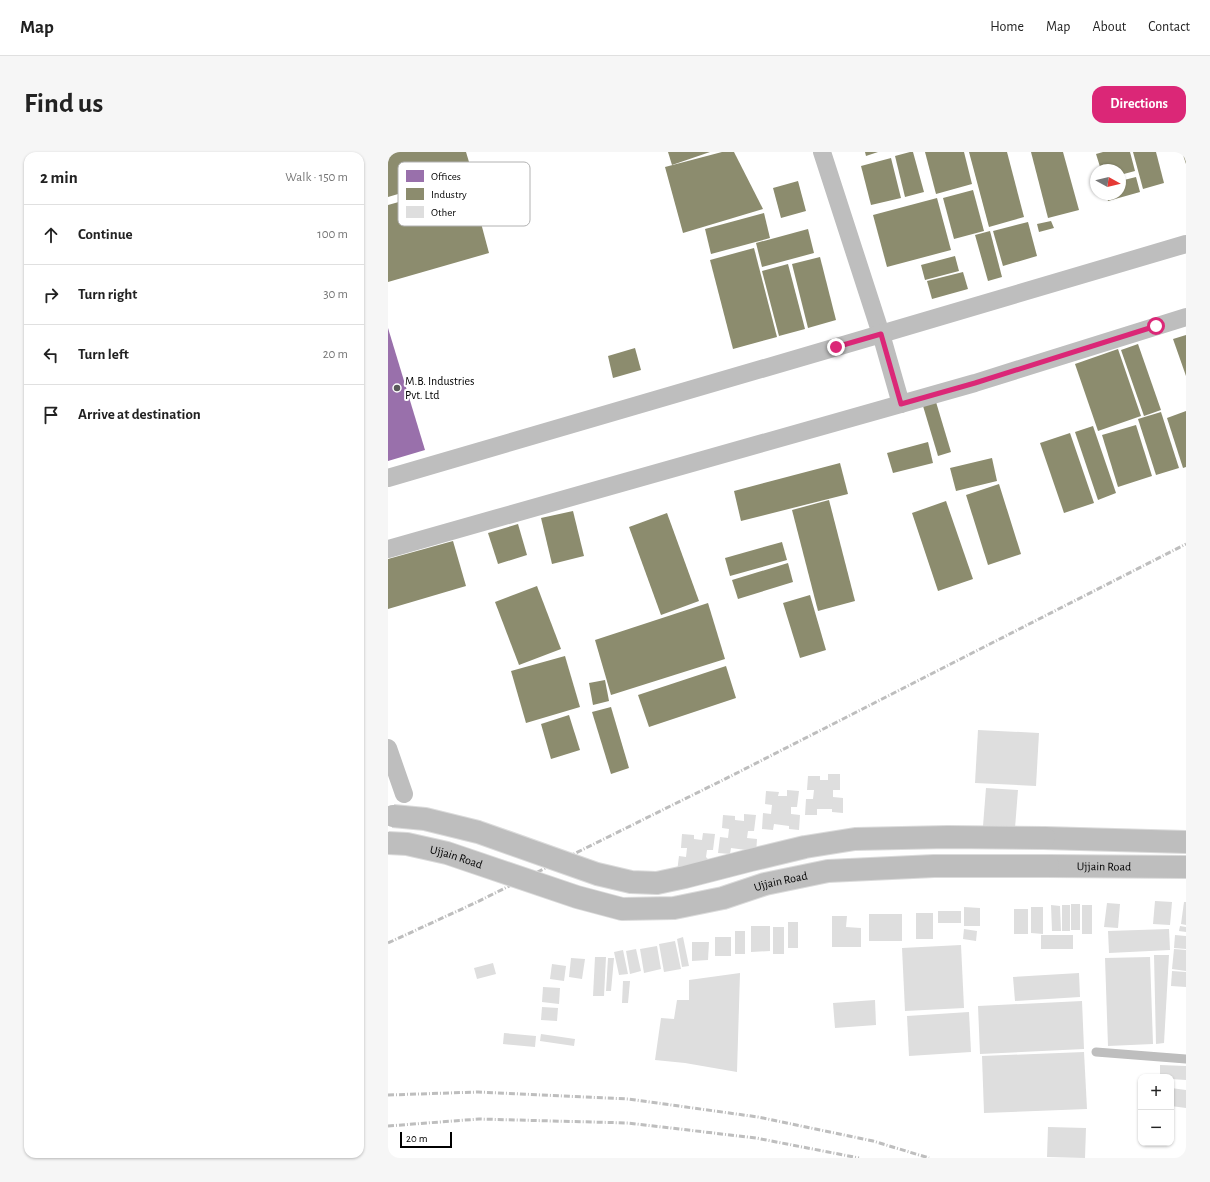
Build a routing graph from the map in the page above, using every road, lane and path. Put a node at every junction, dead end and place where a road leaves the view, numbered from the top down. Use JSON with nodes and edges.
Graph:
{"nodes":[{"id":1,"x":822,"y":152,"type":"edge"},
{"id":2,"x":1186,"y":244,"type":"edge"},
{"id":3,"x":1186,"y":317,"type":"edge"},
{"id":4,"x":881,"y":334,"type":"junction"},
{"id":5,"x":901,"y":404,"type":"junction"},
{"id":6,"x":388,"y":478,"type":"edge"},
{"id":7,"x":388,"y":549,"type":"edge"},
{"id":8,"x":388,"y":748,"type":"edge"},
{"id":9,"x":404,"y":794,"type":"dead end"},
{"id":10,"x":388,"y":816,"type":"edge"},
{"id":11,"x":1186,"y":842,"type":"edge"},
{"id":12,"x":388,"y":843,"type":"edge"},
{"id":13,"x":1186,"y":867,"type":"edge"},
{"id":14,"x":1096,"y":1052,"type":"dead end"},
{"id":15,"x":1186,"y":1058,"type":"edge"}],
"edges":[{"from":1,"to":4,"type":"street"},
{"from":2,"to":4,"type":"street"},
{"from":3,"to":5,"type":"street"},
{"from":4,"to":5,"type":"street"},
{"from":4,"to":6,"type":"street"},
{"from":5,"to":7,"type":"street"},
{"from":8,"to":9,"type":"street"},
{"from":10,"to":11,"type":"main road","bridge":true},
{"from":12,"to":13,"type":"main road","name":"Ujjain Road","bridge":true},
{"from":14,"to":15,"type":"lane"}]}
